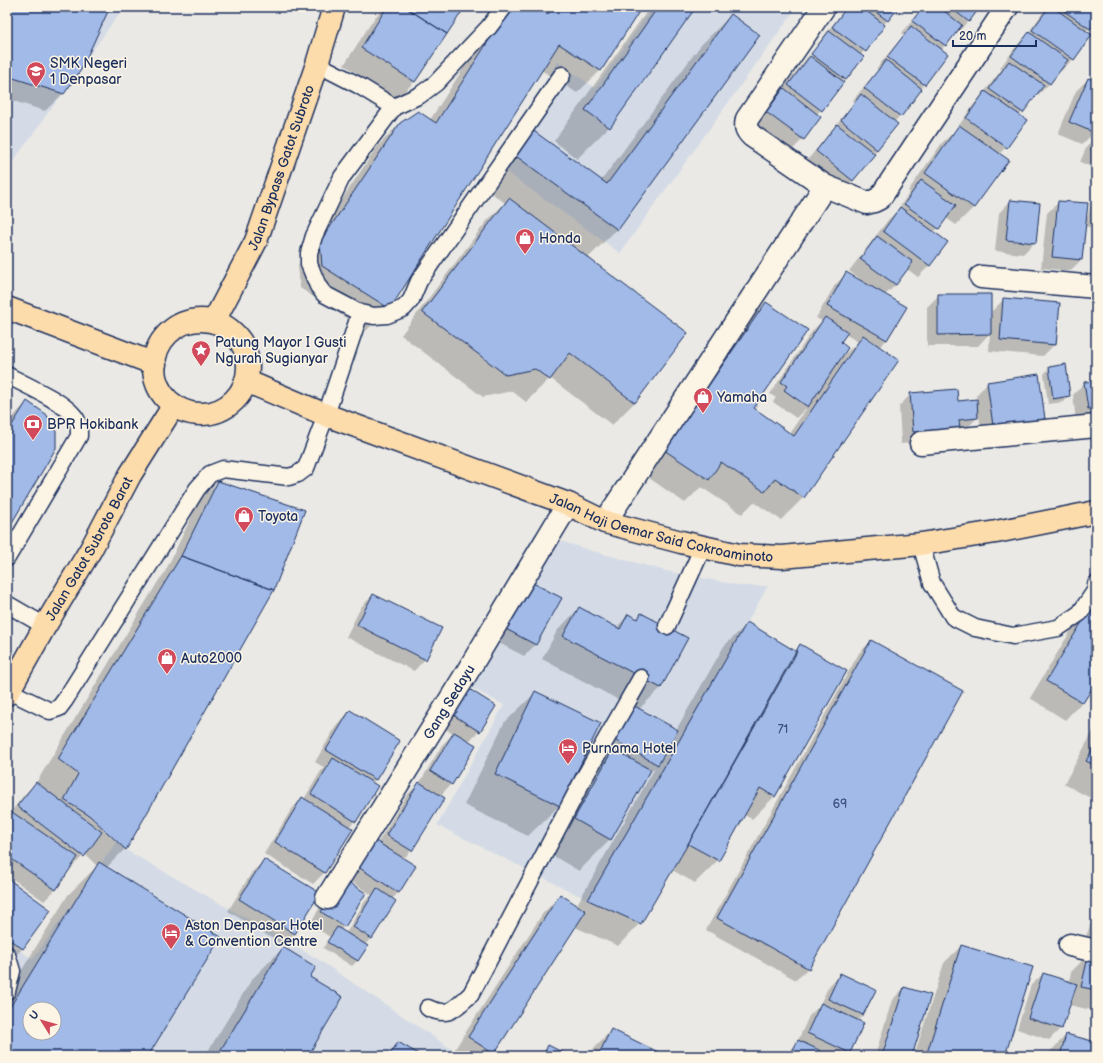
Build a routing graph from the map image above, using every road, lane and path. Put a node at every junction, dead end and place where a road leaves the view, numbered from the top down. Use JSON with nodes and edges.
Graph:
{"nodes":[{"id":1,"x":334,"y":7,"type":"edge"},
{"id":2,"x":504,"y":7,"type":"edge"},
{"id":3,"x":824,"y":7,"type":"edge"},
{"id":4,"x":1007,"y":7,"type":"edge"},
{"id":5,"x":317,"y":64,"type":"junction"},
{"id":6,"x":562,"y":75,"type":"dead end"},
{"id":7,"x":394,"y":107,"type":"junction"},
{"id":8,"x":825,"y":186,"type":"junction"},
{"id":9,"x":981,"y":277,"type":"dead end"},
{"id":10,"x":1096,"y":287,"type":"edge"},
{"id":11,"x":7,"y":308,"type":"edge"},
{"id":12,"x":360,"y":313,"type":"junction"},
{"id":13,"x":214,"y":322,"type":"junction"},
{"id":14,"x":155,"y":364,"type":"junction"},
{"id":15,"x":7,"y":375,"type":"edge"},
{"id":16,"x":246,"y":381,"type":"junction"},
{"id":17,"x":174,"y":405,"type":"junction"},
{"id":18,"x":326,"y":415,"type":"junction"},
{"id":19,"x":1096,"y":426,"type":"edge"},
{"id":20,"x":921,"y":443,"type":"dead end"},
{"id":21,"x":568,"y":504,"type":"junction"},
{"id":22,"x":1096,"y":512,"type":"edge"},
{"id":23,"x":605,"y":522,"type":"junction"},
{"id":24,"x":920,"y":544,"type":"junction"},
{"id":25,"x":703,"y":547,"type":"junction"},
{"id":26,"x":7,"y":558,"type":"edge"},
{"id":27,"x":1096,"y":584,"type":"edge"},
{"id":28,"x":7,"y":604,"type":"edge"},
{"id":29,"x":46,"y":626,"type":"junction"},
{"id":30,"x":667,"y":626,"type":"dead end"},
{"id":31,"x":641,"y":678,"type":"dead end"},
{"id":32,"x":8,"y":693,"type":"edge"},
{"id":33,"x":327,"y":898,"type":"dead end"},
{"id":34,"x":1070,"y":945,"type":"dead end"},
{"id":35,"x":1096,"y":951,"type":"edge"},
{"id":36,"x":7,"y":955,"type":"edge"},
{"id":37,"x":7,"y":991,"type":"edge"},
{"id":38,"x":428,"y":1008,"type":"dead end"}],
"edges":[{"from":1,"to":5,"type":"highway","name":"Jalan Bypass Gatot Subroto"},
{"from":2,"to":7,"type":"lane"},
{"from":3,"to":8,"type":"street"},
{"from":4,"to":8,"type":"street"},
{"from":5,"to":7,"type":"lane"},
{"from":5,"to":13,"type":"highway","name":"Jalan Bypass Gatot Subroto"},
{"from":6,"to":12,"type":"lane"},
{"from":7,"to":12,"type":"lane"},
{"from":8,"to":23,"type":"street"},
{"from":9,"to":10,"type":"street"},
{"from":11,"to":14,"type":"highway"},
{"from":12,"to":18,"type":"lane"},
{"from":13,"to":14,"type":"highway"},
{"from":13,"to":16,"type":"highway"},
{"from":14,"to":17,"type":"highway"},
{"from":15,"to":26,"type":"lane"},
{"from":16,"to":17,"type":"highway"},
{"from":16,"to":18,"type":"highway","name":"Jalan Haji Oemar Said Cokroaminoto"},
{"from":17,"to":29,"type":"highway","name":"Jalan Gatot Subroto Barat"},
{"from":18,"to":21,"type":"highway","name":"Jalan Haji Oemar Said Cokroaminoto"},
{"from":18,"to":32,"type":"lane"},
{"from":19,"to":20,"type":"street"},
{"from":21,"to":23,"type":"highway","name":"Jalan Haji Oemar Said Cokroaminoto"},
{"from":21,"to":33,"type":"street","name":"Gang Sedayu"},
{"from":22,"to":24,"type":"highway","name":"Jalan Haji Oemar Said Cokroaminoto"},
{"from":23,"to":25,"type":"highway","name":"Jalan Haji Oemar Said Cokroaminoto"},
{"from":24,"to":25,"type":"highway","name":"Jalan Haji Oemar Said Cokroaminoto"},
{"from":24,"to":27,"type":"lane"},
{"from":25,"to":30,"type":"lane"},
{"from":28,"to":29,"type":"lane"},
{"from":29,"to":32,"type":"highway","name":"Jalan Gatot Subroto Barat"},
{"from":31,"to":38,"type":"lane"},
{"from":34,"to":35,"type":"street"},
{"from":36,"to":37,"type":"lane"}]}
